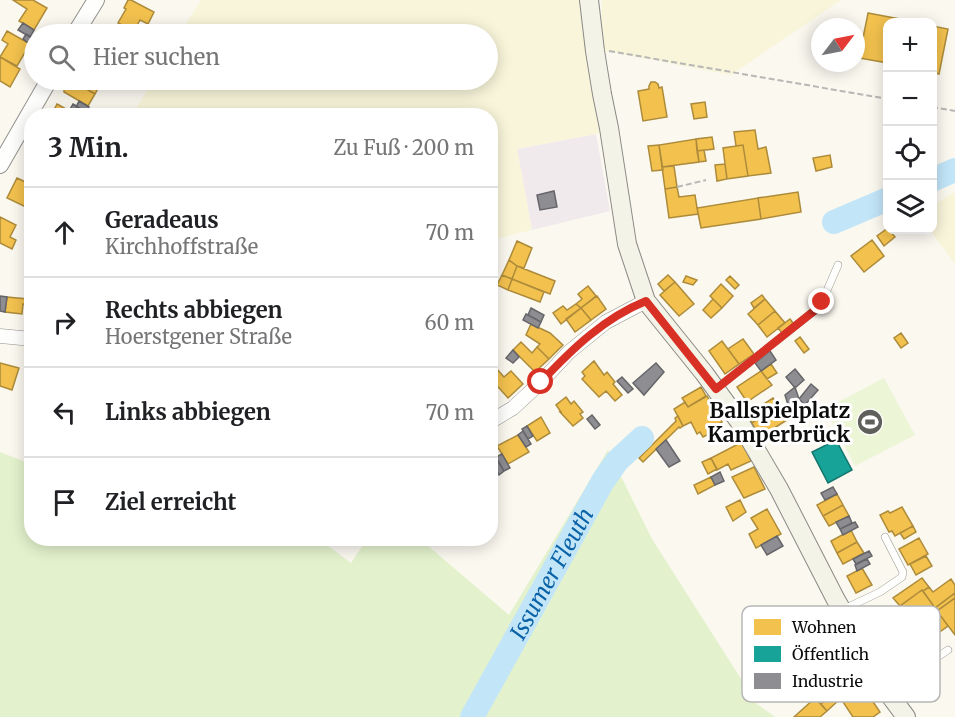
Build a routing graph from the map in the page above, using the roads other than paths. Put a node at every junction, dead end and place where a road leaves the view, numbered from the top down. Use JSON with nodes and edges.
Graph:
{"nodes":[{"id":1,"x":96,"y":0,"type":"edge"},
{"id":2,"x":589,"y":0,"type":"edge"},
{"id":3,"x":81,"y":24,"type":"edge"},
{"id":4,"x":43,"y":90,"type":"edge"},
{"id":5,"x":32,"y":108,"type":"edge"},
{"id":6,"x":24,"y":120,"type":"edge"},
{"id":7,"x":2,"y":156,"type":"edge"},
{"id":8,"x":838,"y":265,"type":"dead end"},
{"id":9,"x":646,"y":301,"type":"junction"},
{"id":10,"x":0,"y":336,"type":"edge"},
{"id":11,"x":24,"y":338,"type":"edge"},
{"id":12,"x":716,"y":389,"type":"junction"},
{"id":13,"x":498,"y":417,"type":"edge"},
{"id":14,"x":885,"y":537,"type":"dead end"},
{"id":15,"x":839,"y":606,"type":"edge"},
{"id":16,"x":850,"y":606,"type":"edge"},
{"id":17,"x":948,"y":650,"type":"dead end"},
{"id":18,"x":940,"y":655,"type":"edge"},
{"id":19,"x":894,"y":702,"type":"edge"},
{"id":20,"x":906,"y":717,"type":"edge"}],
"edges":[{"from":1,"to":3,"type":"street"},
{"from":2,"to":9,"type":"main road"},
{"from":4,"to":5,"type":"street"},
{"from":6,"to":7,"type":"street"},
{"from":8,"to":12,"type":"lane"},
{"from":9,"to":12,"type":"main road"},
{"from":9,"to":13,"type":"street"},
{"from":10,"to":11,"type":"street"},
{"from":12,"to":15,"type":"main road"},
{"from":14,"to":16,"type":"lane"},
{"from":17,"to":18,"type":"lane"},
{"from":19,"to":20,"type":"main road"}]}
